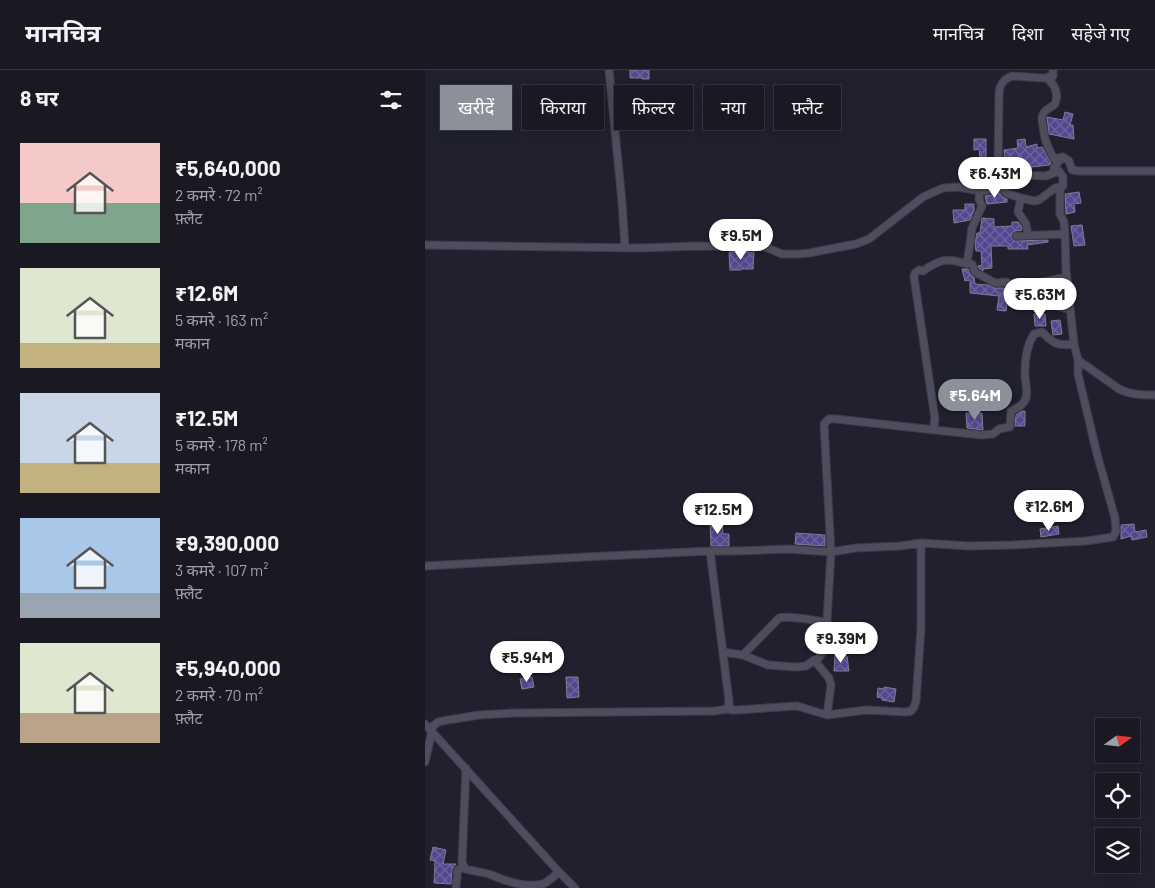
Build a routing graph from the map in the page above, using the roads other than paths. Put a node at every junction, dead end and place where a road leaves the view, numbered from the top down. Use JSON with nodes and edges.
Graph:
{"nodes":[{"id":1,"x":609,"y":70,"type":"edge"},
{"id":2,"x":1053,"y":70,"type":"edge"},
{"id":3,"x":1047,"y":78,"type":"junction"},
{"id":4,"x":1063,"y":157,"type":"junction"},
{"id":5,"x":1059,"y":171,"type":"junction"},
{"id":6,"x":1155,"y":171,"type":"edge"},
{"id":7,"x":997,"y":176,"type":"junction"},
{"id":8,"x":994,"y":187,"type":"junction"},
{"id":9,"x":1055,"y":188,"type":"junction"},
{"id":10,"x":980,"y":190,"type":"junction"},
{"id":11,"x":1021,"y":198,"type":"junction"},
{"id":12,"x":1027,"y":234,"type":"junction"},
{"id":13,"x":1065,"y":234,"type":"junction"},
{"id":14,"x":1016,"y":236,"type":"dead end"},
{"id":15,"x":425,"y":245,"type":"edge"},
{"id":16,"x":625,"y":248,"type":"junction"},
{"id":17,"x":963,"y":263,"type":"junction"},
{"id":18,"x":1067,"y":277,"type":"junction"},
{"id":19,"x":1022,"y":284,"type":"junction"},
{"id":20,"x":1070,"y":310,"type":"junction"},
{"id":21,"x":1074,"y":344,"type":"junction"},
{"id":22,"x":1078,"y":367,"type":"junction"},
{"id":23,"x":1155,"y":396,"type":"edge"},
{"id":24,"x":935,"y":430,"type":"junction"},
{"id":25,"x":921,"y":543,"type":"junction"},
{"id":26,"x":710,"y":551,"type":"junction"},
{"id":27,"x":831,"y":552,"type":"junction"},
{"id":28,"x":425,"y":566,"type":"edge"},
{"id":29,"x":827,"y":622,"type":"junction"},
{"id":30,"x":723,"y":652,"type":"junction"},
{"id":31,"x":743,"y":655,"type":"junction"},
{"id":32,"x":813,"y":660,"type":"junction"},
{"id":33,"x":729,"y":704,"type":"junction"},
{"id":34,"x":827,"y":715,"type":"junction"},
{"id":35,"x":429,"y":728,"type":"edge"},
{"id":36,"x":425,"y":762,"type":"edge"},
{"id":37,"x":465,"y":768,"type":"junction"},
{"id":38,"x":463,"y":866,"type":"junction"},
{"id":39,"x":559,"y":872,"type":"junction"},
{"id":40,"x":456,"y":888,"type":"edge"},
{"id":41,"x":575,"y":888,"type":"edge"}],
"edges":[{"from":1,"to":16,"type":"street"},
{"from":2,"to":3,"type":"street"},
{"from":3,"to":4,"type":"street"},
{"from":3,"to":7,"type":"street"},
{"from":4,"to":5,"type":"street"},
{"from":4,"to":6,"type":"street"},
{"from":5,"to":7,"type":"street"},
{"from":5,"to":9,"type":"street"},
{"from":7,"to":8,"type":"street"},
{"from":8,"to":10,"type":"street"},
{"from":8,"to":11,"type":"street"},
{"from":9,"to":11,"type":"street"},
{"from":9,"to":13,"type":"street"},
{"from":10,"to":16,"type":"street"},
{"from":10,"to":17,"type":"street"},
{"from":11,"to":12,"type":"street"},
{"from":12,"to":13,"type":"street"},
{"from":12,"to":14,"type":"street"},
{"from":13,"to":18,"type":"street"},
{"from":15,"to":16,"type":"street"},
{"from":17,"to":19,"type":"street"},
{"from":17,"to":24,"type":"street"},
{"from":18,"to":19,"type":"street"},
{"from":18,"to":20,"type":"street"},
{"from":19,"to":20,"type":"street"},
{"from":20,"to":21,"type":"street"},
{"from":21,"to":22,"type":"street"},
{"from":21,"to":24,"type":"street"},
{"from":22,"to":23,"type":"street"},
{"from":22,"to":25,"type":"street"},
{"from":24,"to":27,"type":"street"},
{"from":25,"to":27,"type":"street"},
{"from":25,"to":34,"type":"street"},
{"from":26,"to":27,"type":"street"},
{"from":26,"to":28,"type":"street"},
{"from":26,"to":30,"type":"street"},
{"from":27,"to":29,"type":"street"},
{"from":29,"to":31,"type":"street"},
{"from":29,"to":32,"type":"street"},
{"from":30,"to":31,"type":"street"},
{"from":30,"to":33,"type":"street"},
{"from":31,"to":32,"type":"street"},
{"from":32,"to":34,"type":"street"},
{"from":33,"to":34,"type":"street"},
{"from":33,"to":35,"type":"street"},
{"from":35,"to":36,"type":"street"},
{"from":35,"to":37,"type":"street"},
{"from":37,"to":38,"type":"street"},
{"from":37,"to":39,"type":"street"},
{"from":38,"to":39,"type":"street"},
{"from":38,"to":40,"type":"street"},
{"from":39,"to":41,"type":"street"}]}
